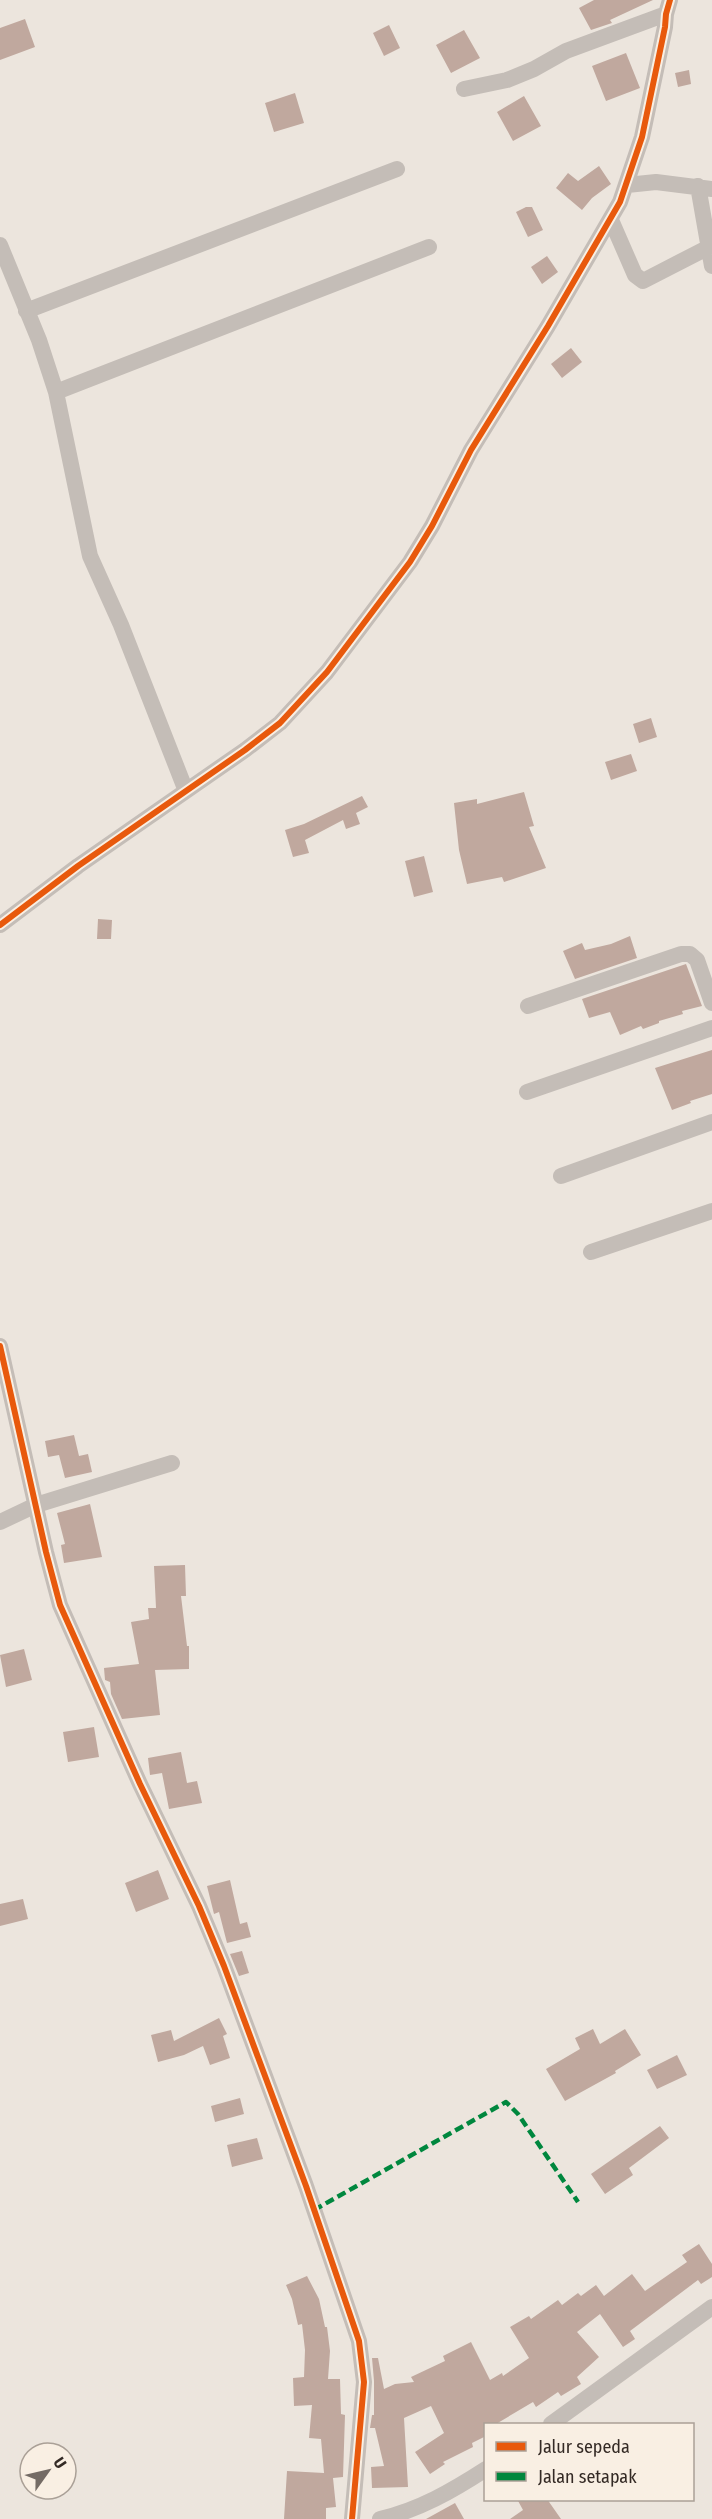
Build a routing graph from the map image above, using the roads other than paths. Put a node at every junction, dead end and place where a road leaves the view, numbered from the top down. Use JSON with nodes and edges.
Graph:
{"nodes":[{"id":1,"x":668,"y":7,"type":"edge"},
{"id":2,"x":464,"y":89,"type":"dead end"},
{"id":3,"x":397,"y":169,"type":"dead end"},
{"id":4,"x":627,"y":185,"type":"junction"},
{"id":5,"x":705,"y":188,"type":"edge"},
{"id":6,"x":611,"y":220,"type":"junction"},
{"id":7,"x":0,"y":245,"type":"edge"},
{"id":8,"x":429,"y":247,"type":"dead end"},
{"id":9,"x":709,"y":247,"type":"junction"},
{"id":10,"x":712,"y":266,"type":"edge"},
{"id":11,"x":26,"y":311,"type":"junction"},
{"id":12,"x":56,"y":392,"type":"junction"},
{"id":13,"x":186,"y":791,"type":"junction"},
{"id":14,"x":0,"y":925,"type":"edge"},
{"id":15,"x":712,"y":1003,"type":"edge"},
{"id":16,"x":528,"y":1006,"type":"dead end"},
{"id":17,"x":712,"y":1028,"type":"edge"},
{"id":18,"x":527,"y":1092,"type":"dead end"},
{"id":19,"x":712,"y":1122,"type":"edge"},
{"id":20,"x":561,"y":1176,"type":"dead end"},
{"id":21,"x":712,"y":1211,"type":"edge"},
{"id":22,"x":591,"y":1252,"type":"dead end"},
{"id":23,"x":0,"y":1346,"type":"edge"},
{"id":24,"x":172,"y":1463,"type":"dead end"},
{"id":25,"x":36,"y":1505,"type":"junction"},
{"id":26,"x":0,"y":1522,"type":"edge"},
{"id":27,"x":712,"y":2307,"type":"edge"},
{"id":28,"x":552,"y":2423,"type":"edge"},
{"id":29,"x":484,"y":2470,"type":"edge"},
{"id":30,"x":352,"y":2519,"type":"edge"},
{"id":31,"x":380,"y":2519,"type":"edge"}],
"edges":[{"from":1,"to":2,"type":"street"},
{"from":1,"to":4,"type":"street"},
{"from":3,"to":11,"type":"street"},
{"from":4,"to":5,"type":"street"},
{"from":4,"to":6,"type":"street"},
{"from":5,"to":9,"type":"street"},
{"from":6,"to":9,"type":"street"},
{"from":6,"to":13,"type":"street"},
{"from":7,"to":11,"type":"street"},
{"from":8,"to":12,"type":"street"},
{"from":9,"to":10,"type":"street"},
{"from":11,"to":12,"type":"street"},
{"from":12,"to":13,"type":"street"},
{"from":13,"to":14,"type":"street"},
{"from":15,"to":16,"type":"street"},
{"from":17,"to":18,"type":"street"},
{"from":19,"to":20,"type":"street"},
{"from":21,"to":22,"type":"street"},
{"from":23,"to":25,"type":"street"},
{"from":24,"to":25,"type":"street"},
{"from":25,"to":26,"type":"street"},
{"from":25,"to":30,"type":"street"},
{"from":27,"to":28,"type":"street"},
{"from":29,"to":31,"type":"street"}]}
